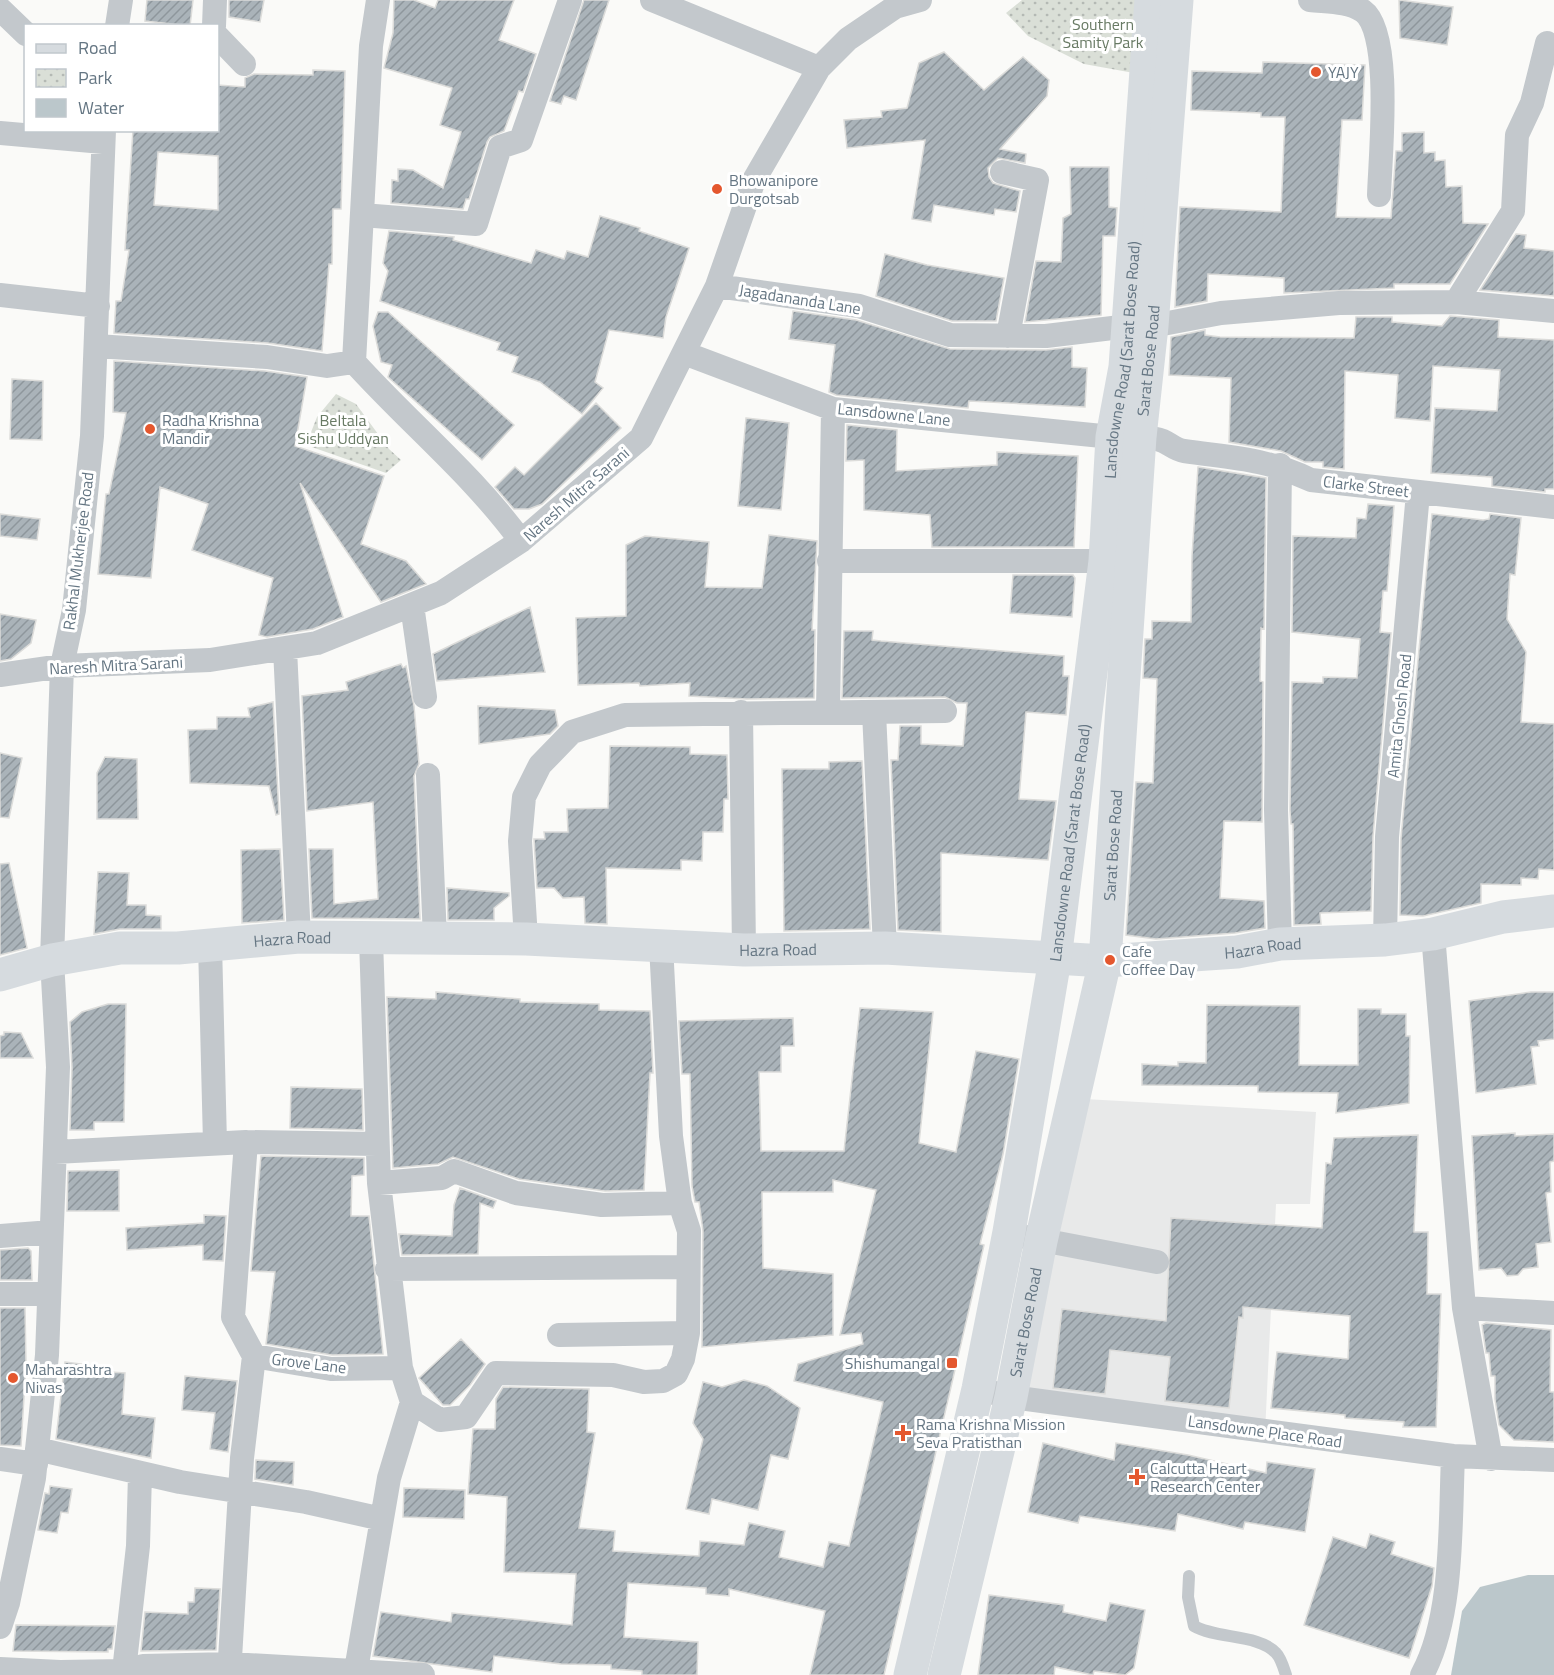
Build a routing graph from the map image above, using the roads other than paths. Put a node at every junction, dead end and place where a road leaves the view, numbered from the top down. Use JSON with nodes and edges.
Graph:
{"nodes":[{"id":1,"x":121,"y":0,"type":"edge"},
{"id":2,"x":215,"y":0,"type":"edge"},
{"id":3,"x":378,"y":0,"type":"edge"},
{"id":4,"x":570,"y":0,"type":"edge"},
{"id":5,"x":652,"y":0,"type":"edge"},
{"id":6,"x":920,"y":0,"type":"edge"},
{"id":7,"x":1151,"y":0,"type":"edge"},
{"id":8,"x":1177,"y":0,"type":"edge"},
{"id":9,"x":1310,"y":0,"type":"edge"},
{"id":10,"x":0,"y":9,"type":"edge"},
{"id":11,"x":117,"y":24,"type":"edge"},
{"id":12,"x":214,"y":24,"type":"edge"},
{"id":13,"x":24,"y":32,"type":"edge"},
{"id":14,"x":219,"y":38,"type":"edge"},
{"id":15,"x":1547,"y":43,"type":"dead end"},
{"id":16,"x":244,"y":64,"type":"dead end"},
{"id":17,"x":819,"y":68,"type":"junction"},
{"id":18,"x":0,"y":133,"type":"edge"},
{"id":19,"x":104,"y":136,"type":"edge"},
{"id":20,"x":1002,"y":172,"type":"dead end"},
{"id":21,"x":1379,"y":195,"type":"dead end"},
{"id":22,"x":362,"y":215,"type":"junction"},
{"id":23,"x":717,"y":286,"type":"junction"},
{"id":24,"x":0,"y":295,"type":"edge"},
{"id":25,"x":1456,"y":302,"type":"junction"},
{"id":26,"x":98,"y":306,"type":"junction"},
{"id":27,"x":1554,"y":311,"type":"edge"},
{"id":28,"x":1141,"y":326,"type":"junction"},
{"id":29,"x":1008,"y":336,"type":"junction"},
{"id":30,"x":96,"y":346,"type":"junction"},
{"id":31,"x":684,"y":353,"type":"junction"},
{"id":32,"x":354,"y":362,"type":"junction"},
{"id":33,"x":833,"y":409,"type":"junction"},
{"id":34,"x":1126,"y":437,"type":"junction"},
{"id":35,"x":1280,"y":465,"type":"junction"},
{"id":36,"x":1418,"y":493,"type":"junction"},
{"id":37,"x":1554,"y":507,"type":"edge"},
{"id":38,"x":521,"y":541,"type":"junction"},
{"id":39,"x":829,"y":561,"type":"junction"},
{"id":40,"x":1105,"y":561,"type":"junction"},
{"id":41,"x":412,"y":605,"type":"junction"},
{"id":42,"x":285,"y":649,"type":"junction"},
{"id":43,"x":62,"y":666,"type":"junction"},
{"id":44,"x":0,"y":675,"type":"edge"},
{"id":45,"x":425,"y":697,"type":"dead end"},
{"id":46,"x":945,"y":711,"type":"dead end"},
{"id":47,"x":741,"y":712,"type":"junction"},
{"id":48,"x":828,"y":712,"type":"junction"},
{"id":49,"x":874,"y":712,"type":"junction"},
{"id":50,"x":428,"y":775,"type":"dead end"},
{"id":51,"x":1554,"y":911,"type":"edge"},
{"id":52,"x":1433,"y":934,"type":"junction"},
{"id":53,"x":299,"y":937,"type":"junction"},
{"id":54,"x":435,"y":938,"type":"junction"},
{"id":55,"x":371,"y":939,"type":"junction"},
{"id":56,"x":526,"y":939,"type":"junction"},
{"id":57,"x":1384,"y":940,"type":"junction"},
{"id":58,"x":210,"y":944,"type":"junction"},
{"id":59,"x":1280,"y":944,"type":"junction"},
{"id":60,"x":661,"y":945,"type":"junction"},
{"id":61,"x":885,"y":948,"type":"junction"},
{"id":62,"x":744,"y":950,"type":"junction"},
{"id":63,"x":1055,"y":959,"type":"junction"},
{"id":64,"x":52,"y":960,"type":"junction"},
{"id":65,"x":1105,"y":961,"type":"junction"},
{"id":66,"x":0,"y":975,"type":"edge"},
{"id":67,"x":246,"y":1142,"type":"junction"},
{"id":68,"x":215,"y":1143,"type":"junction"},
{"id":69,"x":377,"y":1144,"type":"junction"},
{"id":70,"x":55,"y":1152,"type":"junction"},
{"id":71,"x":379,"y":1183,"type":"junction"},
{"id":72,"x":680,"y":1203,"type":"junction"},
{"id":73,"x":51,"y":1232,"type":"junction"},
{"id":74,"x":1009,"y":1232,"type":"junction"},
{"id":75,"x":0,"y":1236,"type":"edge"},
{"id":76,"x":1041,"y":1241,"type":"junction"},
{"id":77,"x":1156,"y":1262,"type":"dead end"},
{"id":78,"x":688,"y":1267,"type":"junction"},
{"id":79,"x":387,"y":1269,"type":"junction"},
{"id":80,"x":0,"y":1294,"type":"edge"},
{"id":81,"x":49,"y":1294,"type":"junction"},
{"id":82,"x":1464,"y":1308,"type":"junction"},
{"id":83,"x":1554,"y":1313,"type":"edge"},
{"id":84,"x":688,"y":1333,"type":"junction"},
{"id":85,"x":559,"y":1335,"type":"dead end"},
{"id":86,"x":254,"y":1356,"type":"junction"},
{"id":87,"x":401,"y":1368,"type":"junction"},
{"id":88,"x":978,"y":1389,"type":"junction"},
{"id":89,"x":1011,"y":1397,"type":"junction"},
{"id":90,"x":412,"y":1402,"type":"junction"},
{"id":91,"x":37,"y":1456,"type":"junction"},
{"id":92,"x":1453,"y":1456,"type":"junction"},
{"id":93,"x":0,"y":1459,"type":"edge"},
{"id":94,"x":1491,"y":1460,"type":"junction"},
{"id":95,"x":1554,"y":1460,"type":"edge"},
{"id":96,"x":140,"y":1474,"type":"junction"},
{"id":97,"x":240,"y":1491,"type":"junction"},
{"id":98,"x":382,"y":1519,"type":"junction"},
{"id":99,"x":1189,"y":1576,"type":"dead end"},
{"id":100,"x":0,"y":1627,"type":"edge"},
{"id":101,"x":0,"y":1669,"type":"edge"},
{"id":102,"x":230,"y":1670,"type":"edge"},
{"id":103,"x":356,"y":1670,"type":"junction"},
{"id":104,"x":124,"y":1671,"type":"junction"},
{"id":105,"x":423,"y":1675,"type":"edge"},
{"id":106,"x":910,"y":1675,"type":"edge"},
{"id":107,"x":944,"y":1675,"type":"edge"},
{"id":108,"x":1286,"y":1675,"type":"edge"},
{"id":109,"x":1422,"y":1675,"type":"edge"}],
"edges":[{"from":1,"to":11,"type":"street"},
{"from":2,"to":12,"type":"street"},
{"from":3,"to":22,"type":"street"},
{"from":4,"to":22,"type":"street"},
{"from":5,"to":17,"type":"street"},
{"from":6,"to":17,"type":"street","name":"Naresh Mitra Sarani"},
{"from":7,"to":28,"type":"main road","name":"Lansdowne Road (Sarat Bose Road)"},
{"from":8,"to":28,"type":"main road","name":"Sarat Bose Road"},
{"from":9,"to":21,"type":"street"},
{"from":10,"to":13,"type":"street"},
{"from":14,"to":16,"type":"street"},
{"from":15,"to":25,"type":"street"},
{"from":17,"to":23,"type":"street","name":"Naresh Mitra Sarani"},
{"from":18,"to":19,"type":"street"},
{"from":19,"to":26,"type":"street","name":"Rakhal Mukherjee Road"},
{"from":20,"to":29,"type":"street"},
{"from":22,"to":32,"type":"street"},
{"from":23,"to":29,"type":"street","name":"Jagadananda Lane"},
{"from":23,"to":31,"type":"street","name":"Naresh Mitra Sarani"},
{"from":24,"to":26,"type":"street"},
{"from":25,"to":27,"type":"street","name":"Jagadananda Lane"},
{"from":25,"to":28,"type":"street","name":"Jagadananda Lane"},
{"from":26,"to":30,"type":"street","name":"Rakhal Mukherjee Road"},
{"from":28,"to":29,"type":"street","name":"Jagadananda Lane"},
{"from":28,"to":34,"type":"main road","name":"Lansdowne Road (Sarat Bose Road)"},
{"from":30,"to":32,"type":"street"},
{"from":30,"to":43,"type":"street","name":"Rakhal Mukherjee Road"},
{"from":31,"to":33,"type":"street","name":"Lansdowne Lane"},
{"from":31,"to":38,"type":"street","name":"Naresh Mitra Sarani"},
{"from":32,"to":38,"type":"street"},
{"from":33,"to":34,"type":"street","name":"Lansdowne Lane"},
{"from":33,"to":39,"type":"street"},
{"from":34,"to":35,"type":"street","name":"Clarke Street"},
{"from":34,"to":40,"type":"main road","name":"Lansdowne Road (Sarat Bose Road)"},
{"from":34,"to":65,"type":"main road","name":"Sarat Bose Road"},
{"from":35,"to":36,"type":"street","name":"Clarke Street"},
{"from":35,"to":59,"type":"street"},
{"from":36,"to":37,"type":"street","name":"Clarke Street"},
{"from":36,"to":57,"type":"street","name":"Amita Ghosh Road"},
{"from":38,"to":41,"type":"street","name":"Naresh Mitra Sarani"},
{"from":39,"to":40,"type":"street"},
{"from":39,"to":48,"type":"street"},
{"from":40,"to":63,"type":"main road","name":"Lansdowne Road (Sarat Bose Road)"},
{"from":41,"to":42,"type":"street","name":"Naresh Mitra Sarani"},
{"from":41,"to":45,"type":"street"},
{"from":42,"to":43,"type":"street","name":"Naresh Mitra Sarani"},
{"from":42,"to":53,"type":"street"},
{"from":43,"to":44,"type":"street","name":"Naresh Mitra Sarani"},
{"from":43,"to":64,"type":"street","name":"Rakhal Mukherjee Road"},
{"from":46,"to":49,"type":"street"},
{"from":47,"to":48,"type":"street"},
{"from":47,"to":56,"type":"street"},
{"from":47,"to":62,"type":"street"},
{"from":48,"to":49,"type":"street"},
{"from":49,"to":61,"type":"street"},
{"from":50,"to":54,"type":"street"},
{"from":51,"to":52,"type":"main road","name":"Hazra Road"},
{"from":52,"to":57,"type":"main road","name":"Hazra Road"},
{"from":52,"to":82,"type":"street"},
{"from":53,"to":55,"type":"main road","name":"Hazra Road"},
{"from":53,"to":58,"type":"main road","name":"Hazra Road"},
{"from":54,"to":55,"type":"main road","name":"Hazra Road"},
{"from":54,"to":56,"type":"main road","name":"Hazra Road"},
{"from":55,"to":69,"type":"street"},
{"from":56,"to":60,"type":"main road","name":"Hazra Road"},
{"from":57,"to":59,"type":"main road","name":"Hazra Road"},
{"from":58,"to":64,"type":"main road","name":"Hazra Road"},
{"from":58,"to":68,"type":"street"},
{"from":59,"to":65,"type":"main road","name":"Hazra Road"},
{"from":60,"to":62,"type":"main road","name":"Hazra Road"},
{"from":60,"to":72,"type":"street"},
{"from":61,"to":62,"type":"main road","name":"Hazra Road"},
{"from":61,"to":63,"type":"main road","name":"Hazra Road"},
{"from":63,"to":65,"type":"main road","name":"Hazra Road"},
{"from":63,"to":74,"type":"main road","name":"Lansdowne Road (Sarat Bose Road)"},
{"from":64,"to":66,"type":"main road","name":"Hazra Road"},
{"from":64,"to":70,"type":"street","name":"Rakhal Mukherjee Road"},
{"from":65,"to":76,"type":"main road","name":"Sarat Bose Road"},
{"from":67,"to":68,"type":"street"},
{"from":67,"to":69,"type":"street"},
{"from":67,"to":86,"type":"street"},
{"from":68,"to":70,"type":"street"},
{"from":69,"to":71,"type":"street"},
{"from":70,"to":73,"type":"street","name":"Rakhal Mukherjee Road"},
{"from":71,"to":72,"type":"street"},
{"from":71,"to":79,"type":"street"},
{"from":72,"to":78,"type":"street"},
{"from":73,"to":75,"type":"street"},
{"from":73,"to":81,"type":"street","name":"Rakhal Mukherjee Road"},
{"from":74,"to":76,"type":"street"},
{"from":74,"to":88,"type":"main road","name":"Lansdowne Road (Sarat Bose Road)"},
{"from":76,"to":77,"type":"street"},
{"from":76,"to":89,"type":"main road","name":"Sarat Bose Road"},
{"from":78,"to":79,"type":"street"},
{"from":78,"to":84,"type":"street"},
{"from":79,"to":87,"type":"street"},
{"from":80,"to":81,"type":"street"},
{"from":81,"to":91,"type":"street","name":"Rakhal Mukherjee Road"},
{"from":82,"to":83,"type":"street"},
{"from":82,"to":94,"type":"street"},
{"from":84,"to":85,"type":"street"},
{"from":84,"to":90,"type":"street"},
{"from":86,"to":87,"type":"street","name":"Grove Lane"},
{"from":86,"to":97,"type":"street"},
{"from":87,"to":90,"type":"street"},
{"from":88,"to":89,"type":"street","name":"Lansdowne Place Road"},
{"from":88,"to":106,"type":"main road","name":"Lansdowne Road (Sarat Bose Road)"},
{"from":89,"to":92,"type":"street","name":"Lansdowne Place Road"},
{"from":89,"to":107,"type":"main road","name":"Sarat Bose Road"},
{"from":90,"to":98,"type":"street"},
{"from":91,"to":93,"type":"street"},
{"from":91,"to":96,"type":"street"},
{"from":91,"to":100,"type":"street","name":"Rakhal Mukherjee Road"},
{"from":92,"to":94,"type":"street","name":"Lansdowne Place Road"},
{"from":92,"to":109,"type":"street"},
{"from":94,"to":95,"type":"street","name":"Lansdowne Place Road"},
{"from":96,"to":97,"type":"street"},
{"from":96,"to":104,"type":"street"},
{"from":97,"to":98,"type":"street"},
{"from":97,"to":102,"type":"street"},
{"from":98,"to":103,"type":"street"},
{"from":99,"to":108,"type":"lane"},
{"from":101,"to":104,"type":"street"},
{"from":102,"to":103,"type":"street"},
{"from":102,"to":104,"type":"street"},
{"from":103,"to":105,"type":"street"}]}
